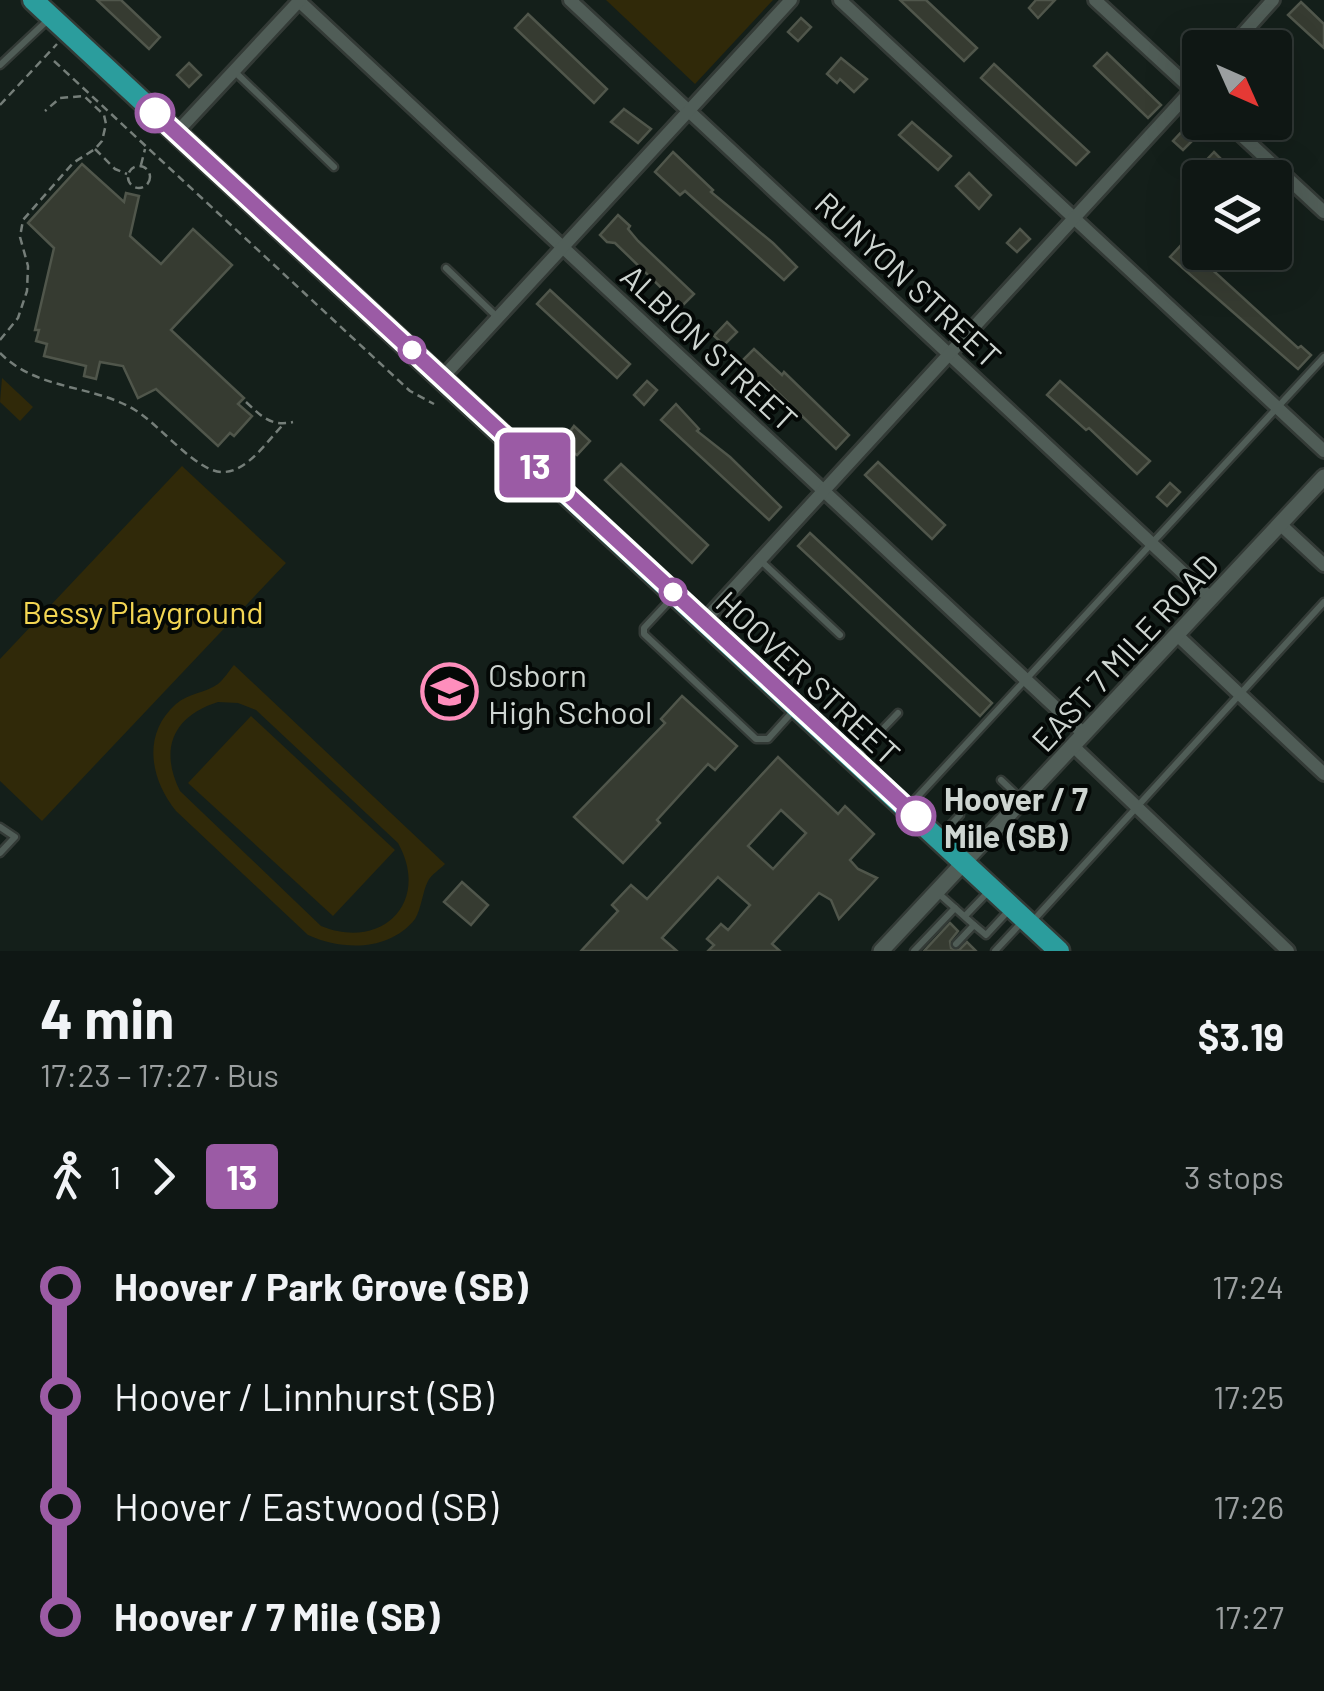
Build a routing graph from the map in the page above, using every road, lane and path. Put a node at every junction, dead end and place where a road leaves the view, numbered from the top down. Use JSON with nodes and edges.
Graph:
{"nodes":[{"id":1,"x":34,"y":0,"type":"edge"},
{"id":2,"x":299,"y":0,"type":"edge"},
{"id":3,"x":570,"y":0,"type":"edge"},
{"id":4,"x":791,"y":0,"type":"edge"},
{"id":5,"x":840,"y":0,"type":"edge"},
{"id":6,"x":1096,"y":0,"type":"edge"},
{"id":7,"x":1273,"y":0,"type":"edge"},
{"id":8,"x":52,"y":17,"type":"junction"},
{"id":9,"x":1246,"y":30,"type":"edge"},
{"id":10,"x":68,"y":32,"type":"junction"},
{"id":11,"x":54,"y":60,"type":"dead end"},
{"id":12,"x":0,"y":65,"type":"edge"},
{"id":13,"x":234,"y":71,"type":"junction"},
{"id":14,"x":1182,"y":76,"type":"edge"},
{"id":15,"x":0,"y":105,"type":"edge"},
{"id":16,"x":1182,"y":105,"type":"edge"},
{"id":17,"x":45,"y":111,"type":"dead end"},
{"id":18,"x":688,"y":111,"type":"junction"},
{"id":19,"x":176,"y":132,"type":"junction"},
{"id":20,"x":1246,"y":140,"type":"edge"},
{"id":21,"x":146,"y":146,"type":"junction"},
{"id":22,"x":95,"y":150,"type":"junction"},
{"id":23,"x":141,"y":167,"type":"junction"},
{"id":24,"x":334,"y":167,"type":"dead end"},
{"id":25,"x":128,"y":174,"type":"junction"},
{"id":26,"x":1324,"y":212,"type":"edge"},
{"id":27,"x":1074,"y":218,"type":"junction"},
{"id":28,"x":563,"y":248,"type":"junction"},
{"id":29,"x":446,"y":268,"type":"dead end"},
{"id":30,"x":498,"y":318,"type":"junction"},
{"id":31,"x":0,"y":340,"type":"edge"},
{"id":32,"x":0,"y":354,"type":"edge"},
{"id":33,"x":949,"y":354,"type":"junction"},
{"id":34,"x":1324,"y":357,"type":"edge"},
{"id":35,"x":442,"y":378,"type":"junction"},
{"id":36,"x":246,"y":402,"type":"dead end"},
{"id":37,"x":434,"y":404,"type":"dead end"},
{"id":38,"x":1278,"y":408,"type":"junction"},
{"id":39,"x":293,"y":422,"type":"dead end"},
{"id":40,"x":283,"y":424,"type":"junction"},
{"id":41,"x":1324,"y":451,"type":"edge"},
{"id":42,"x":1324,"y":477,"type":"edge"},
{"id":43,"x":824,"y":490,"type":"junction"},
{"id":44,"x":1280,"y":526,"type":"junction"},
{"id":45,"x":1152,"y":543,"type":"junction"},
{"id":46,"x":760,"y":560,"type":"junction"},
{"id":47,"x":1324,"y":565,"type":"edge"},
{"id":48,"x":676,"y":595,"type":"junction"},
{"id":49,"x":1212,"y":599,"type":"junction"},
{"id":50,"x":1324,"y":602,"type":"edge"},
{"id":51,"x":704,"y":621,"type":"junction"},
{"id":52,"x":1177,"y":634,"type":"junction"},
{"id":53,"x":840,"y":635,"type":"dead end"},
{"id":54,"x":1026,"y":680,"type":"junction"},
{"id":55,"x":1240,"y":694,"type":"junction"},
{"id":56,"x":797,"y":707,"type":"junction"},
{"id":57,"x":898,"y":713,"type":"dead end"},
{"id":58,"x":1078,"y":740,"type":"junction"},
{"id":59,"x":854,"y":759,"type":"junction"},
{"id":60,"x":1324,"y":774,"type":"edge"},
{"id":61,"x":1002,"y":780,"type":"dead end"},
{"id":62,"x":1022,"y":800,"type":"junction"},
{"id":63,"x":1136,"y":806,"type":"junction"},
{"id":64,"x":907,"y":808,"type":"junction"},
{"id":65,"x":960,"y":814,"type":"dead end"},
{"id":66,"x":0,"y":827,"type":"edge"},
{"id":67,"x":938,"y":837,"type":"junction"},
{"id":68,"x":0,"y":853,"type":"edge"},
{"id":69,"x":964,"y":861,"type":"junction"},
{"id":70,"x":992,"y":887,"type":"junction"},
{"id":71,"x":936,"y":891,"type":"junction"},
{"id":72,"x":955,"y":908,"type":"junction"},
{"id":73,"x":965,"y":916,"type":"junction"},
{"id":74,"x":1022,"y":916,"type":"junction"},
{"id":75,"x":974,"y":924,"type":"junction"},
{"id":76,"x":958,"y":939,"type":"dead end"},
{"id":77,"x":918,"y":948,"type":"edge"},
{"id":78,"x":881,"y":951,"type":"edge"},
{"id":79,"x":994,"y":951,"type":"edge"},
{"id":80,"x":1059,"y":951,"type":"edge"},
{"id":81,"x":1288,"y":951,"type":"edge"}],
"edges":[{"from":1,"to":8,"type":"main road","name":"HOOVER STREET"},
{"from":2,"to":13,"type":"street"},
{"from":2,"to":28,"type":"street","name":"ALBION STREET"},
{"from":3,"to":18,"type":"street","name":"RUNYON STREET"},
{"from":4,"to":18,"type":"street"},
{"from":5,"to":27,"type":"street"},
{"from":6,"to":14,"type":"street"},
{"from":7,"to":9,"type":"street"},
{"from":8,"to":10,"type":"main road","name":"HOOVER STREET"},
{"from":8,"to":12,"type":"lane"},
{"from":10,"to":15,"type":"path"},
{"from":10,"to":19,"type":"main road","name":"HOOVER STREET"},
{"from":11,"to":21,"type":"path"},
{"from":13,"to":19,"type":"street"},
{"from":13,"to":24,"type":"lane"},
{"from":16,"to":27,"type":"street"},
{"from":17,"to":22,"type":"path"},
{"from":18,"to":28,"type":"street"},
{"from":18,"to":33,"type":"street","name":"RUNYON STREET"},
{"from":19,"to":35,"type":"main road","name":"HOOVER STREET"},
{"from":20,"to":26,"type":"street"},
{"from":21,"to":23,"type":"path"},
{"from":21,"to":37,"type":"path"},
{"from":22,"to":25,"type":"path"},
{"from":22,"to":31,"type":"path"},
{"from":23,"to":25,"type":"path"},
{"from":23,"to":25,"type":"path"},
{"from":27,"to":33,"type":"street"},
{"from":27,"to":38,"type":"street"},
{"from":28,"to":30,"type":"street"},
{"from":28,"to":43,"type":"street","name":"ALBION STREET"},
{"from":29,"to":30,"type":"lane"},
{"from":30,"to":35,"type":"street"},
{"from":32,"to":40,"type":"path"},
{"from":33,"to":43,"type":"street"},
{"from":33,"to":45,"type":"street","name":"RUNYON STREET"},
{"from":34,"to":38,"type":"lane"},
{"from":35,"to":48,"type":"main road","name":"HOOVER STREET"},
{"from":36,"to":40,"type":"path"},
{"from":38,"to":41,"type":"street"},
{"from":38,"to":45,"type":"lane"},
{"from":39,"to":40,"type":"path"},
{"from":42,"to":44,"type":"street","name":"EAST 7 MILE ROAD"},
{"from":43,"to":46,"type":"street"},
{"from":43,"to":54,"type":"street","name":"ALBION STREET"},
{"from":44,"to":47,"type":"street"},
{"from":44,"to":49,"type":"street","name":"EAST 7 MILE ROAD"},
{"from":45,"to":49,"type":"street","name":"RUNYON STREET"},
{"from":45,"to":54,"type":"lane"},
{"from":46,"to":51,"type":"street"},
{"from":46,"to":53,"type":"lane"},
{"from":48,"to":51,"type":"main road","name":"HOOVER STREET"},
{"from":48,"to":56,"type":"lane"},
{"from":49,"to":52,"type":"street","name":"EAST 7 MILE ROAD"},
{"from":50,"to":55,"type":"lane"},
{"from":51,"to":56,"type":"main road","name":"HOOVER STREET"},
{"from":52,"to":55,"type":"street"},
{"from":52,"to":58,"type":"street","name":"EAST 7 MILE ROAD"},
{"from":54,"to":58,"type":"street","name":"ALBION STREET"},
{"from":54,"to":64,"type":"lane"},
{"from":55,"to":60,"type":"street"},
{"from":55,"to":63,"type":"lane"},
{"from":56,"to":59,"type":"main road","name":"HOOVER STREET"},
{"from":57,"to":59,"type":"lane"},
{"from":58,"to":62,"type":"street","name":"EAST 7 MILE ROAD"},
{"from":58,"to":63,"type":"street","name":"ALBION STREET"},
{"from":59,"to":64,"type":"main road","name":"HOOVER STREET"},
{"from":61,"to":62,"type":"lane"},
{"from":62,"to":69,"type":"street","name":"EAST 7 MILE ROAD"},
{"from":63,"to":74,"type":"lane"},
{"from":63,"to":81,"type":"street","name":"ALBION STREET"},
{"from":64,"to":67,"type":"main road","name":"HOOVER STREET"},
{"from":65,"to":67,"type":"lane"},
{"from":66,"to":68,"type":"lane"},
{"from":67,"to":69,"type":"main road","name":"HOOVER STREET"},
{"from":69,"to":70,"type":"main road","name":"HOOVER STREET"},
{"from":69,"to":71,"type":"street","name":"EAST 7 MILE ROAD"},
{"from":70,"to":73,"type":"lane"},
{"from":70,"to":74,"type":"main road","name":"HOOVER STREET"},
{"from":71,"to":72,"type":"lane"},
{"from":71,"to":78,"type":"street","name":"EAST 7 MILE ROAD"},
{"from":72,"to":73,"type":"lane"},
{"from":72,"to":77,"type":"lane"},
{"from":73,"to":75,"type":"lane"},
{"from":74,"to":75,"type":"lane"},
{"from":74,"to":79,"type":"lane"},
{"from":74,"to":80,"type":"main road","name":"HOOVER STREET"},
{"from":75,"to":76,"type":"lane"}]}
